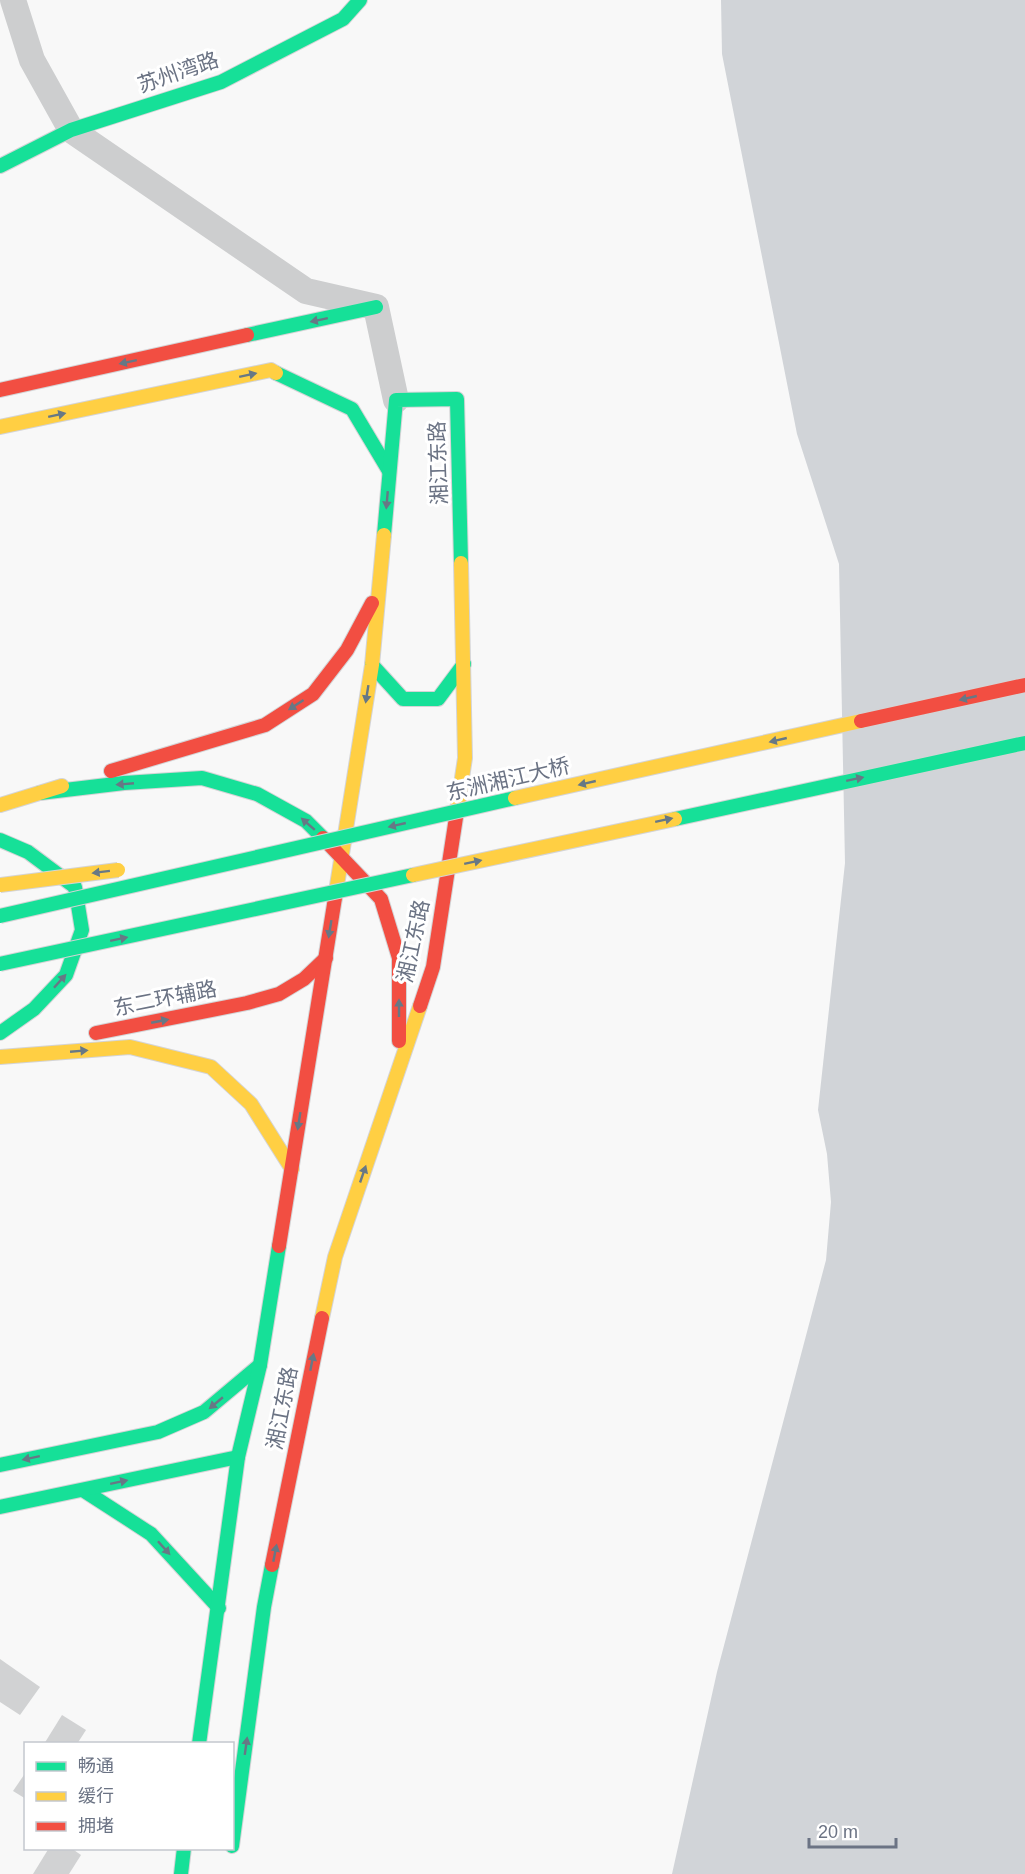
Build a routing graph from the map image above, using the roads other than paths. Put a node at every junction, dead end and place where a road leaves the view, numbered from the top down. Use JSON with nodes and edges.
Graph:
{"nodes":[{"id":1,"x":13,"y":0,"type":"edge"},
{"id":2,"x":360,"y":0,"type":"edge"},
{"id":3,"x":70,"y":130,"type":"junction"},
{"id":4,"x":0,"y":165,"type":"edge"},
{"id":5,"x":376,"y":308,"type":"junction"},
{"id":6,"x":0,"y":390,"type":"edge"},
{"id":7,"x":396,"y":400,"type":"junction"},
{"id":8,"x":0,"y":427,"type":"edge"},
{"id":9,"x":389,"y":471,"type":"junction"},
{"id":10,"x":379,"y":591,"type":"junction"},
{"id":11,"x":464,"y":664,"type":"junction"},
{"id":12,"x":372,"y":665,"type":"junction"},
{"id":13,"x":1025,"y":685,"type":"edge"},
{"id":14,"x":1025,"y":743,"type":"edge"},
{"id":15,"x":40,"y":793,"type":"junction"},
{"id":16,"x":0,"y":805,"type":"edge"},
{"id":17,"x":0,"y":840,"type":"edge"},
{"id":18,"x":304,"y":846,"type":"junction"},
{"id":19,"x":342,"y":857,"type":"junction"},
{"id":20,"x":176,"y":862,"type":"dead end"},
{"id":21,"x":129,"y":868,"type":"dead end"},
{"id":22,"x":0,"y":885,"type":"edge"},
{"id":23,"x":0,"y":916,"type":"edge"},
{"id":24,"x":326,"y":958,"type":"junction"},
{"id":25,"x":0,"y":964,"type":"edge"},
{"id":26,"x":0,"y":1033,"type":"edge"},
{"id":27,"x":0,"y":1052,"type":"edge"},
{"id":28,"x":0,"y":1057,"type":"edge"},
{"id":29,"x":399,"y":1066,"type":"junction"},
{"id":30,"x":292,"y":1169,"type":"junction"},
{"id":31,"x":260,"y":1365,"type":"junction"},
{"id":32,"x":238,"y":1456,"type":"junction"},
{"id":33,"x":0,"y":1465,"type":"edge"},
{"id":34,"x":83,"y":1490,"type":"junction"},
{"id":35,"x":0,"y":1507,"type":"edge"},
{"id":36,"x":219,"y":1608,"type":"junction"},
{"id":37,"x":199,"y":1742,"type":"edge"},
{"id":38,"x":234,"y":1835,"type":"edge"},
{"id":39,"x":184,"y":1850,"type":"edge"},
{"id":40,"x":181,"y":1874,"type":"edge"}],
"edges":[{"from":1,"to":3,"type":"street"},
{"from":2,"to":3,"type":"main road","name":"苏州湾路"},
{"from":3,"to":4,"type":"main road","name":"苏州湾路"},
{"from":3,"to":5,"type":"street"},
{"from":5,"to":6,"type":"main road","one_way":true},
{"from":5,"to":7,"type":"street"},
{"from":7,"to":9,"type":"main road","name":"湘江东路"},
{"from":7,"to":11,"type":"main road","name":"湘江东路"},
{"from":8,"to":9,"type":"main road","one_way":true},
{"from":9,"to":10,"type":"main road","name":"湘江东路","one_way":true},
{"from":10,"to":12,"type":"main road","name":"湘江东路"},
{"from":10,"to":15,"type":"main road","one_way":true},
{"from":11,"to":12,"type":"main road"},
{"from":11,"to":29,"type":"main road","name":"湘江东路"},
{"from":12,"to":19,"type":"main road","name":"湘江东路","one_way":true},
{"from":13,"to":18,"type":"main road","name":"东洲湘江大桥","one_way":true,"bridge":true},
{"from":25,"to":14,"type":"main road","one_way":true,"bridge":true},
{"from":15,"to":16,"type":"main road"},
{"from":19,"to":15,"type":"main road","one_way":true},
{"from":26,"to":17,"type":"main road","one_way":true},
{"from":18,"to":20,"type":"main road","bridge":true},
{"from":18,"to":23,"type":"main road","name":"东洲湘江大桥","bridge":true},
{"from":19,"to":24,"type":"main road","name":"湘江东路","one_way":true},
{"from":29,"to":19,"type":"main road","one_way":true},
{"from":21,"to":22,"type":"main road","one_way":true,"bridge":true},
{"from":27,"to":24,"type":"main road","name":"东二环辅路","one_way":true},
{"from":24,"to":30,"type":"main road","name":"湘江东路","one_way":true},
{"from":28,"to":30,"type":"main road","one_way":true},
{"from":38,"to":29,"type":"main road","name":"湘江东路","one_way":true},
{"from":30,"to":31,"type":"main road","name":"湘江东路"},
{"from":31,"to":32,"type":"main road","name":"湘江东路"},
{"from":31,"to":33,"type":"main road","one_way":true},
{"from":34,"to":32,"type":"main road","one_way":true},
{"from":32,"to":36,"type":"main road","name":"湘江东路"},
{"from":34,"to":35,"type":"main road"},
{"from":34,"to":36,"type":"main road","one_way":true},
{"from":36,"to":37,"type":"main road","name":"湘江东路"},
{"from":39,"to":40,"type":"main road"}]}
